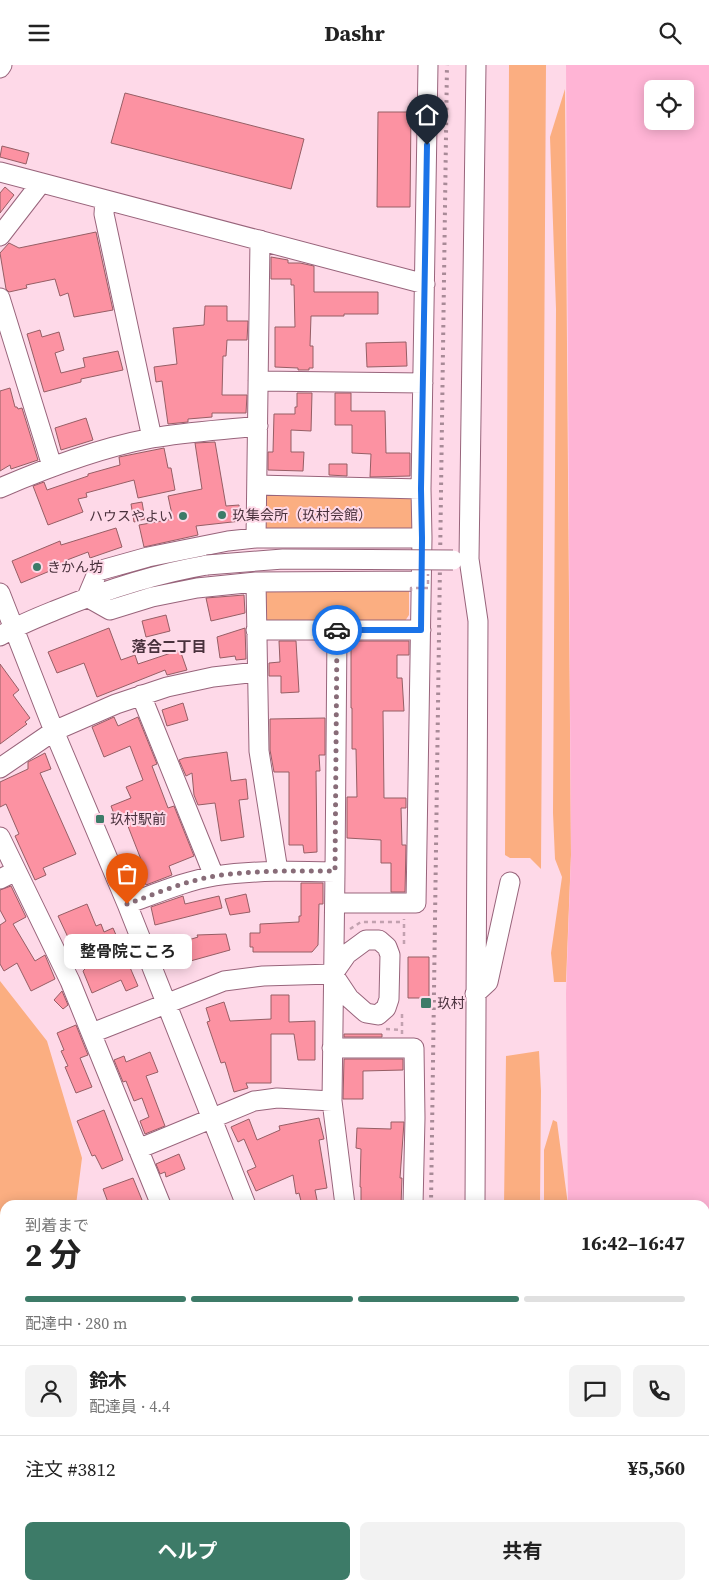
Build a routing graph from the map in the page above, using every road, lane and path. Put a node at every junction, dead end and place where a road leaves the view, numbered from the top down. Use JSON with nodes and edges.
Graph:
{"nodes":[{"id":1,"x":2,"y":65,"type":"edge"},
{"id":2,"x":428,"y":65,"type":"edge"},
{"id":3,"x":476,"y":65,"type":"edge"},
{"id":4,"x":0,"y":68,"type":"edge"},
{"id":5,"x":0,"y":172,"type":"edge"},
{"id":6,"x":41,"y":183,"type":"junction"},
{"id":7,"x":105,"y":200,"type":"junction"},
{"id":8,"x":0,"y":236,"type":"edge"},
{"id":9,"x":260,"y":240,"type":"junction"},
{"id":10,"x":425,"y":284,"type":"junction"},
{"id":11,"x":0,"y":298,"type":"edge"},
{"id":12,"x":258,"y":381,"type":"junction"},
{"id":13,"x":423,"y":383,"type":"junction"},
{"id":14,"x":258,"y":426,"type":"junction"},
{"id":15,"x":152,"y":438,"type":"junction"},
{"id":16,"x":52,"y":466,"type":"junction"},
{"id":17,"x":257,"y":485,"type":"junction"},
{"id":18,"x":0,"y":488,"type":"edge"},
{"id":19,"x":421,"y":489,"type":"junction"},
{"id":20,"x":256,"y":538,"type":"junction"},
{"id":21,"x":422,"y":538,"type":"junction"},
{"id":22,"x":461,"y":559,"type":"junction"},
{"id":23,"x":256,"y":582,"type":"junction"},
{"id":24,"x":420,"y":582,"type":"junction"},
{"id":25,"x":0,"y":593,"type":"edge"},
{"id":26,"x":87,"y":597,"type":"junction"},
{"id":27,"x":256,"y":630,"type":"junction"},
{"id":28,"x":337,"y":630,"type":"junction"},
{"id":29,"x":421,"y":630,"type":"junction"},
{"id":30,"x":7,"y":632,"type":"edge"},
{"id":31,"x":257,"y":672,"type":"junction"},
{"id":32,"x":141,"y":695,"type":"junction"},
{"id":33,"x":54,"y":731,"type":"junction"},
{"id":34,"x":0,"y":768,"type":"edge"},
{"id":35,"x":0,"y":837,"type":"edge"},
{"id":36,"x":278,"y":871,"type":"junction"},
{"id":37,"x":335,"y":871,"type":"junction"},
{"id":38,"x":8,"y":875,"type":"edge"},
{"id":39,"x":214,"y":876,"type":"junction"},
{"id":40,"x":510,"y":882,"type":"dead end"},
{"id":41,"x":335,"y":903,"type":"junction"},
{"id":42,"x":127,"y":904,"type":"junction"},
{"id":43,"x":333,"y":974,"type":"junction"},
{"id":44,"x":476,"y":994,"type":"junction"},
{"id":45,"x":166,"y":1003,"type":"junction"},
{"id":46,"x":92,"y":1033,"type":"junction"},
{"id":47,"x":332,"y":1048,"type":"junction"},
{"id":48,"x":332,"y":1101,"type":"junction"},
{"id":49,"x":212,"y":1119,"type":"junction"},
{"id":50,"x":138,"y":1149,"type":"junction"},
{"id":51,"x":159,"y":1200,"type":"edge"},
{"id":52,"x":244,"y":1200,"type":"edge"},
{"id":53,"x":344,"y":1200,"type":"edge"},
{"id":54,"x":413,"y":1200,"type":"edge"},
{"id":55,"x":474,"y":1200,"type":"edge"}],
"edges":[{"from":1,"to":4,"type":"street"},
{"from":2,"to":10,"type":"street"},
{"from":3,"to":22,"type":"street"},
{"from":5,"to":6,"type":"street"},
{"from":6,"to":7,"type":"street"},
{"from":6,"to":8,"type":"street"},
{"from":7,"to":9,"type":"street"},
{"from":7,"to":15,"type":"street"},
{"from":9,"to":10,"type":"street"},
{"from":9,"to":12,"type":"street"},
{"from":10,"to":13,"type":"street"},
{"from":11,"to":16,"type":"street"},
{"from":12,"to":13,"type":"street"},
{"from":12,"to":14,"type":"street"},
{"from":13,"to":19,"type":"street"},
{"from":14,"to":15,"type":"street"},
{"from":14,"to":17,"type":"street"},
{"from":15,"to":16,"type":"street"},
{"from":16,"to":18,"type":"street"},
{"from":17,"to":19,"type":"street"},
{"from":17,"to":20,"type":"street"},
{"from":19,"to":21,"type":"street"},
{"from":20,"to":21,"type":"street"},
{"from":20,"to":26,"type":"street"},
{"from":21,"to":24,"type":"street"},
{"from":22,"to":26,"type":"street","bridge":true},
{"from":22,"to":44,"type":"street"},
{"from":23,"to":24,"type":"street"},
{"from":23,"to":26,"type":"street"},
{"from":23,"to":27,"type":"street"},
{"from":24,"to":24,"type":"path","bridge":true},
{"from":24,"to":29,"type":"street"},
{"from":25,"to":30,"type":"street"},
{"from":26,"to":30,"type":"street"},
{"from":27,"to":28,"type":"street"},
{"from":27,"to":31,"type":"street"},
{"from":28,"to":29,"type":"street"},
{"from":28,"to":37,"type":"street"},
{"from":29,"to":41,"type":"street"},
{"from":30,"to":33,"type":"street"},
{"from":31,"to":32,"type":"street"},
{"from":31,"to":36,"type":"street"},
{"from":32,"to":33,"type":"street"},
{"from":32,"to":39,"type":"street"},
{"from":33,"to":34,"type":"street"},
{"from":33,"to":42,"type":"street"},
{"from":35,"to":38,"type":"street"},
{"from":36,"to":37,"type":"street"},
{"from":36,"to":39,"type":"street"},
{"from":37,"to":41,"type":"street"},
{"from":38,"to":46,"type":"street"},
{"from":39,"to":42,"type":"street"},
{"from":40,"to":44,"type":"street"},
{"from":41,"to":43,"type":"street"},
{"from":42,"to":45,"type":"street"},
{"from":43,"to":45,"type":"street"},
{"from":43,"to":47,"type":"street"},
{"from":44,"to":55,"type":"street"},
{"from":45,"to":46,"type":"street"},
{"from":45,"to":49,"type":"street"},
{"from":46,"to":50,"type":"street"},
{"from":47,"to":48,"type":"street"},
{"from":47,"to":54,"type":"street"},
{"from":48,"to":49,"type":"street"},
{"from":48,"to":53,"type":"street"},
{"from":49,"to":50,"type":"street"},
{"from":49,"to":52,"type":"street"},
{"from":50,"to":51,"type":"street"}]}
